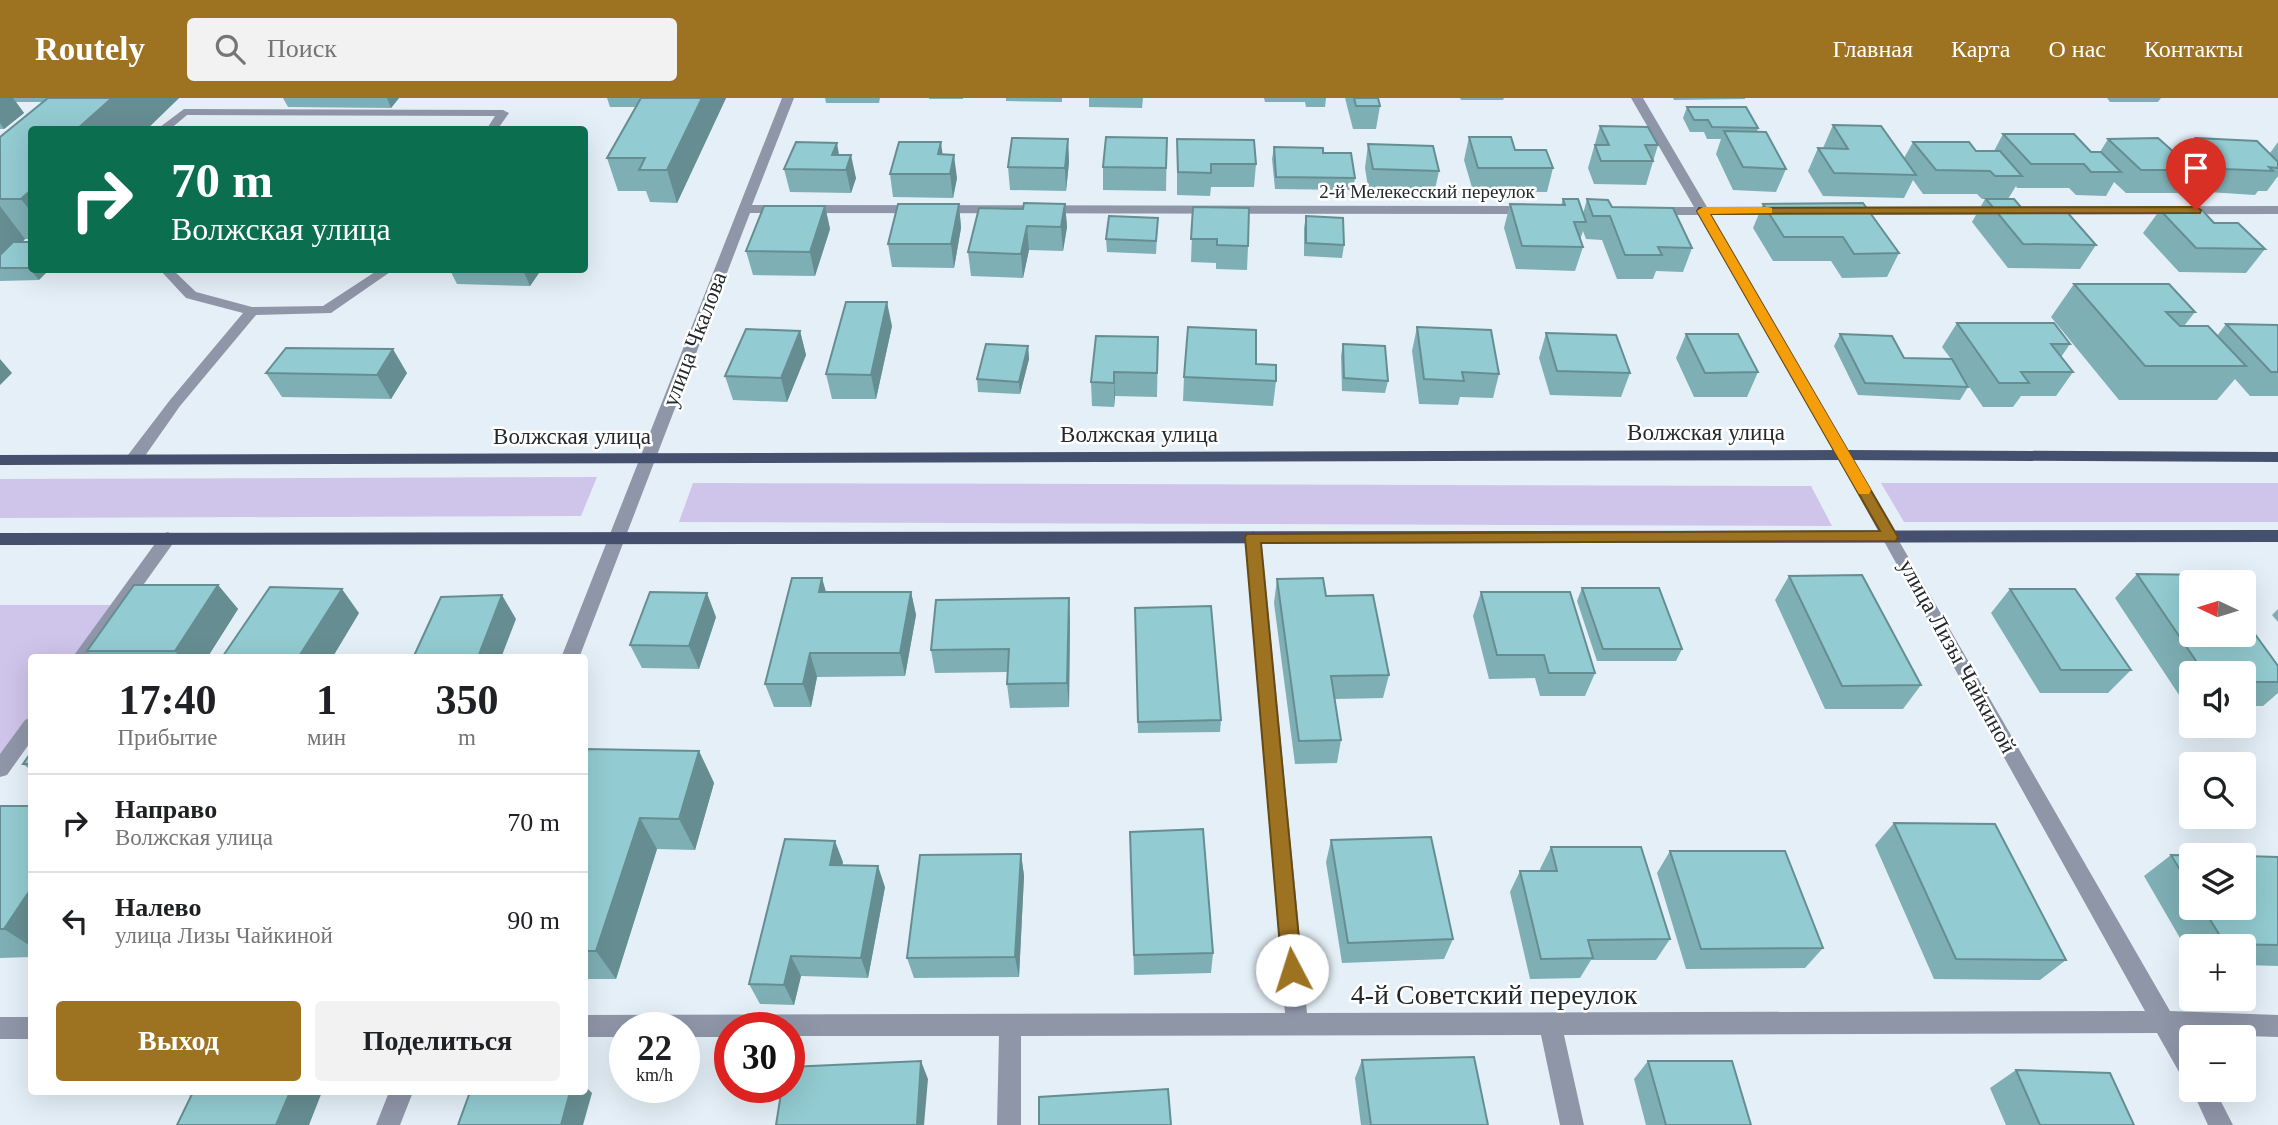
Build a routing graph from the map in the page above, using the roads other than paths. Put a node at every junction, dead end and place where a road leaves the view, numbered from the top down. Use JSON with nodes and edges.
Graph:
{"nodes":[{"id":1,"x":788,"y":98,"type":"edge"},
{"id":2,"x":1637,"y":98,"type":"edge"},
{"id":3,"x":166,"y":126,"type":"edge"},
{"id":4,"x":494,"y":126,"type":"edge"},
{"id":5,"x":744,"y":209,"type":"junction"},
{"id":6,"x":2278,"y":210,"type":"edge"},
{"id":7,"x":1550,"y":211,"type":"edge"},
{"id":8,"x":1633,"y":211,"type":"edge"},
{"id":9,"x":1703,"y":211,"type":"junction"},
{"id":10,"x":1798,"y":211,"type":"edge"},
{"id":11,"x":1840,"y":211,"type":"edge"},
{"id":12,"x":169,"y":273,"type":"edge"},
{"id":13,"x":382,"y":273,"type":"edge"},
{"id":14,"x":252,"y":311,"type":"junction"},
{"id":15,"x":1844,"y":455,"type":"junction"},
{"id":16,"x":2278,"y":457,"type":"edge"},
{"id":17,"x":647,"y":458,"type":"junction"},
{"id":18,"x":134,"y":459,"type":"junction"},
{"id":19,"x":0,"y":460,"type":"edge"},
{"id":20,"x":2278,"y":536,"type":"edge"},
{"id":21,"x":1253,"y":537,"type":"junction"},
{"id":22,"x":1891,"y":537,"type":"junction"},
{"id":23,"x":168,"y":538,"type":"junction"},
{"id":24,"x":616,"y":538,"type":"junction"},
{"id":25,"x":0,"y":539,"type":"edge"},
{"id":26,"x":83,"y":654,"type":"edge"},
{"id":27,"x":572,"y":654,"type":"edge"},
{"id":28,"x":28,"y":730,"type":"edge"},
{"id":29,"x":0,"y":769,"type":"edge"},
{"id":30,"x":2164,"y":1023,"type":"junction"},
{"id":31,"x":1297,"y":1024,"type":"junction"},
{"id":32,"x":1550,"y":1024,"type":"junction"},
{"id":33,"x":1010,"y":1025,"type":"junction"},
{"id":34,"x":588,"y":1026,"type":"edge"},
{"id":35,"x":2278,"y":1026,"type":"edge"},
{"id":36,"x":0,"y":1028,"type":"edge"},
{"id":37,"x":28,"y":1028,"type":"edge"},
{"id":38,"x":2179,"y":1050,"type":"edge"},
{"id":39,"x":400,"y":1095,"type":"edge"},
{"id":40,"x":2209,"y":1102,"type":"edge"},
{"id":41,"x":388,"y":1125,"type":"edge"},
{"id":42,"x":1009,"y":1125,"type":"edge"},
{"id":43,"x":1572,"y":1125,"type":"edge"},
{"id":44,"x":2221,"y":1125,"type":"edge"}],
"edges":[{"from":1,"to":5,"type":"street","name":"улица Чкалова"},
{"from":2,"to":9,"type":"street","name":"улица Лизы Чайкиной"},
{"from":3,"to":4,"type":"street"},
{"from":5,"to":7,"type":"street","name":"2-й Мелекесский переулок"},
{"from":5,"to":17,"type":"street","name":"улица Чкалова"},
{"from":6,"to":11,"type":"street"},
{"from":8,"to":9,"type":"street"},
{"from":9,"to":10,"type":"street"},
{"from":9,"to":15,"type":"street","name":"улица Лизы Чайкиной"},
{"from":12,"to":14,"type":"street"},
{"from":13,"to":14,"type":"street"},
{"from":14,"to":18,"type":"street"},
{"from":15,"to":16,"type":"main road","name":"Волжская улица"},
{"from":15,"to":17,"type":"main road","name":"Волжская улица"},
{"from":15,"to":22,"type":"street","name":"улица Лизы Чайкиной"},
{"from":17,"to":18,"type":"main road","name":"Волжская улица"},
{"from":17,"to":24,"type":"street","name":"улица Чкалова"},
{"from":18,"to":19,"type":"main road","name":"Волжская улица"},
{"from":20,"to":22,"type":"main road"},
{"from":21,"to":22,"type":"main road"},
{"from":21,"to":24,"type":"main road"},
{"from":21,"to":31,"type":"street"},
{"from":22,"to":30,"type":"street","name":"улица Лизы Чайкиной"},
{"from":23,"to":24,"type":"main road"},
{"from":23,"to":25,"type":"main road"},
{"from":23,"to":26,"type":"street"},
{"from":24,"to":27,"type":"street","name":"улица Чкалова"},
{"from":28,"to":29,"type":"street"},
{"from":30,"to":32,"type":"street","name":"4-й Советский переулок"},
{"from":30,"to":35,"type":"street","name":"4-й Советский переулок"},
{"from":30,"to":38,"type":"street","name":"улица Лизы Чайкиной"},
{"from":31,"to":32,"type":"street","name":"4-й Советский переулок"},
{"from":31,"to":33,"type":"street","name":"4-й Советский переулок"},
{"from":32,"to":43,"type":"street"},
{"from":33,"to":34,"type":"street","name":"4-й Советский переулок"},
{"from":33,"to":42,"type":"street"},
{"from":36,"to":37,"type":"street"},
{"from":39,"to":41,"type":"street"},
{"from":40,"to":44,"type":"street"}]}
